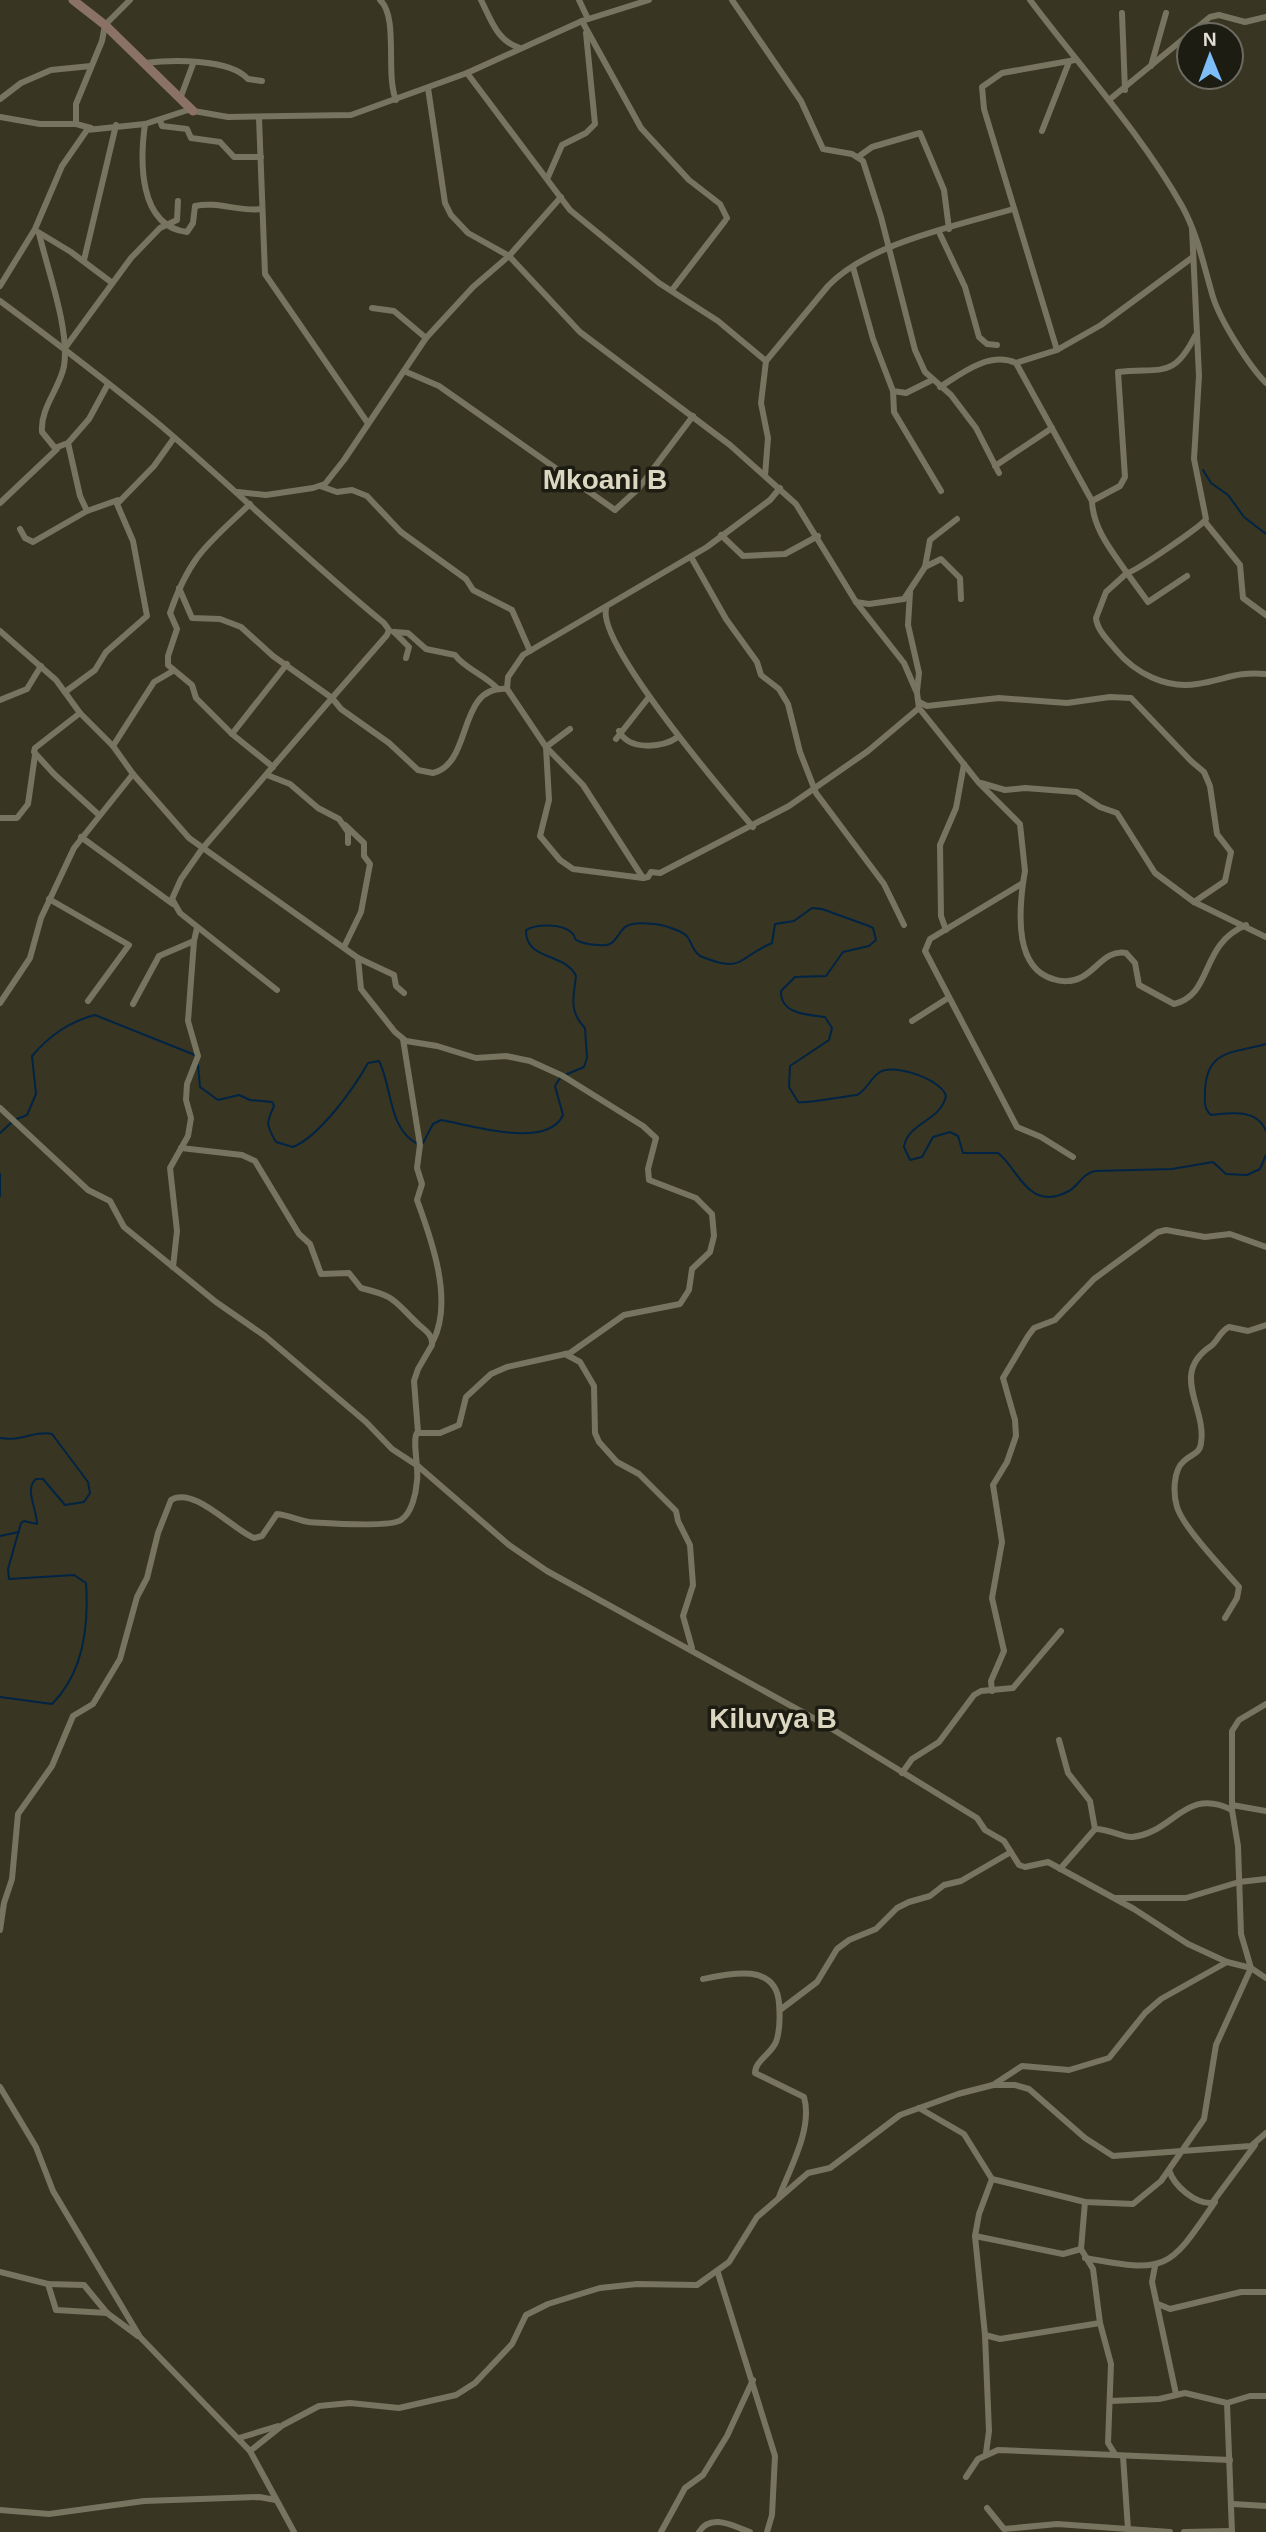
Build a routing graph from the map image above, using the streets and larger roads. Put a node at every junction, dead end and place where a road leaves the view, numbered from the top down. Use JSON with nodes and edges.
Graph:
{"nodes":[{"id":1,"x":73,"y":0,"type":"edge"},
{"id":2,"x":130,"y":0,"type":"edge"},
{"id":3,"x":380,"y":0,"type":"edge"},
{"id":4,"x":481,"y":0,"type":"edge"},
{"id":5,"x":579,"y":0,"type":"edge"},
{"id":6,"x":649,"y":0,"type":"edge"},
{"id":7,"x":732,"y":0,"type":"edge"},
{"id":8,"x":1030,"y":0,"type":"edge"},
{"id":9,"x":1122,"y":13,"type":"dead end"},
{"id":10,"x":1166,"y":13,"type":"dead end"},
{"id":11,"x":1266,"y":17,"type":"edge"},
{"id":12,"x":585,"y":20,"type":"junction"},
{"id":13,"x":105,"y":25,"type":"junction"},
{"id":14,"x":586,"y":30,"type":"junction"},
{"id":15,"x":521,"y":48,"type":"junction"},
{"id":16,"x":1072,"y":61,"type":"junction"},
{"id":17,"x":144,"y":63,"type":"junction"},
{"id":18,"x":193,"y":64,"type":"junction"},
{"id":19,"x":91,"y":66,"type":"junction"},
{"id":20,"x":1151,"y":66,"type":"junction"},
{"id":21,"x":467,"y":73,"type":"junction"},
{"id":22,"x":262,"y":81,"type":"dead end"},
{"id":23,"x":428,"y":88,"type":"junction"},
{"id":24,"x":1125,"y":90,"type":"junction"},
{"id":25,"x":0,"y":99,"type":"edge"},
{"id":26,"x":180,"y":99,"type":"junction"},
{"id":27,"x":396,"y":100,"type":"junction"},
{"id":28,"x":1109,"y":100,"type":"junction"},
{"id":29,"x":193,"y":110,"type":"junction"},
{"id":30,"x":0,"y":117,"type":"edge"},
{"id":31,"x":259,"y":118,"type":"junction"},
{"id":32,"x":160,"y":120,"type":"junction"},
{"id":33,"x":76,"y":124,"type":"junction"},
{"id":34,"x":145,"y":124,"type":"junction"},
{"id":35,"x":116,"y":125,"type":"junction"},
{"id":36,"x":91,"y":128,"type":"junction"},
{"id":37,"x":1042,"y":131,"type":"dead end"},
{"id":38,"x":261,"y":157,"type":"junction"},
{"id":39,"x":858,"y":157,"type":"junction"},
{"id":40,"x":548,"y":177,"type":"junction"},
{"id":41,"x":561,"y":197,"type":"junction"},
{"id":42,"x":178,"y":201,"type":"dead end"},
{"id":43,"x":262,"y":209,"type":"junction"},
{"id":44,"x":1013,"y":209,"type":"junction"},
{"id":45,"x":169,"y":225,"type":"junction"},
{"id":46,"x":1192,"y":228,"type":"junction"},
{"id":47,"x":948,"y":229,"type":"junction"},
{"id":48,"x":37,"y":231,"type":"junction"},
{"id":49,"x":939,"y":232,"type":"junction"},
{"id":50,"x":887,"y":249,"type":"junction"},
{"id":51,"x":509,"y":256,"type":"junction"},
{"id":52,"x":1193,"y":257,"type":"junction"},
{"id":53,"x":84,"y":260,"type":"junction"},
{"id":54,"x":853,"y":267,"type":"junction"},
{"id":55,"x":111,"y":282,"type":"junction"},
{"id":56,"x":0,"y":286,"type":"edge"},
{"id":57,"x":672,"y":290,"type":"junction"},
{"id":58,"x":0,"y":300,"type":"edge"},
{"id":59,"x":372,"y":308,"type":"dead end"},
{"id":60,"x":1196,"y":334,"type":"junction"},
{"id":61,"x":426,"y":338,"type":"junction"},
{"id":62,"x":996,"y":345,"type":"dead end"},
{"id":63,"x":65,"y":348,"type":"junction"},
{"id":64,"x":1057,"y":349,"type":"junction"},
{"id":65,"x":766,"y":361,"type":"junction"},
{"id":66,"x":1016,"y":363,"type":"junction"},
{"id":67,"x":404,"y":371,"type":"junction"},
{"id":68,"x":932,"y":380,"type":"junction"},
{"id":69,"x":1266,"y":383,"type":"edge"},
{"id":70,"x":108,"y":384,"type":"junction"},
{"id":71,"x":940,"y":387,"type":"junction"},
{"id":72,"x":893,"y":391,"type":"junction"},
{"id":73,"x":693,"y":416,"type":"junction"},
{"id":74,"x":367,"y":422,"type":"junction"},
{"id":75,"x":1052,"y":428,"type":"junction"},
{"id":76,"x":174,"y":438,"type":"junction"},
{"id":77,"x":68,"y":443,"type":"junction"},
{"id":78,"x":57,"y":449,"type":"junction"},
{"id":79,"x":995,"y":466,"type":"junction"},
{"id":80,"x":999,"y":473,"type":"dead end"},
{"id":81,"x":765,"y":476,"type":"junction"},
{"id":82,"x":320,"y":486,"type":"junction"},
{"id":83,"x":780,"y":488,"type":"junction"},
{"id":84,"x":941,"y":491,"type":"dead end"},
{"id":85,"x":236,"y":492,"type":"junction"},
{"id":86,"x":118,"y":500,"type":"junction"},
{"id":87,"x":1092,"y":501,"type":"junction"},
{"id":88,"x":0,"y":503,"type":"edge"},
{"id":89,"x":250,"y":504,"type":"junction"},
{"id":90,"x":87,"y":511,"type":"junction"},
{"id":91,"x":957,"y":519,"type":"dead end"},
{"id":92,"x":1205,"y":522,"type":"junction"},
{"id":93,"x":20,"y":529,"type":"dead end"},
{"id":94,"x":721,"y":535,"type":"junction"},
{"id":95,"x":818,"y":536,"type":"junction"},
{"id":96,"x":691,"y":557,"type":"junction"},
{"id":97,"x":925,"y":567,"type":"junction"},
{"id":98,"x":1127,"y":573,"type":"junction"},
{"id":99,"x":1187,"y":576,"type":"dead end"},
{"id":100,"x":179,"y":588,"type":"junction"},
{"id":101,"x":911,"y":592,"type":"junction"},
{"id":102,"x":961,"y":599,"type":"dead end"},
{"id":103,"x":856,"y":602,"type":"junction"},
{"id":104,"x":606,"y":609,"type":"junction"},
{"id":105,"x":1266,"y":615,"type":"edge"},
{"id":106,"x":0,"y":631,"type":"edge"},
{"id":107,"x":391,"y":631,"type":"junction"},
{"id":108,"x":530,"y":651,"type":"junction"},
{"id":109,"x":406,"y":659,"type":"dead end"},
{"id":110,"x":287,"y":664,"type":"junction"},
{"id":111,"x":41,"y":666,"type":"junction"},
{"id":112,"x":173,"y":671,"type":"junction"},
{"id":113,"x":1266,"y":674,"type":"edge"},
{"id":114,"x":498,"y":689,"type":"junction"},
{"id":115,"x":507,"y":689,"type":"junction"},
{"id":116,"x":65,"y":692,"type":"junction"},
{"id":117,"x":917,"y":693,"type":"junction"},
{"id":118,"x":649,"y":697,"type":"junction"},
{"id":119,"x":332,"y":698,"type":"junction"},
{"id":120,"x":0,"y":700,"type":"edge"},
{"id":121,"x":919,"y":705,"type":"junction"},
{"id":122,"x":80,"y":713,"type":"junction"},
{"id":123,"x":570,"y":729,"type":"dead end"},
{"id":124,"x":232,"y":734,"type":"junction"},
{"id":125,"x":678,"y":737,"type":"junction"},
{"id":126,"x":113,"y":746,"type":"junction"},
{"id":127,"x":546,"y":747,"type":"junction"},
{"id":128,"x":36,"y":755,"type":"junction"},
{"id":129,"x":964,"y":764,"type":"junction"},
{"id":130,"x":273,"y":767,"type":"junction"},
{"id":131,"x":133,"y":774,"type":"junction"},
{"id":132,"x":267,"y":775,"type":"junction"},
{"id":133,"x":979,"y":783,"type":"junction"},
{"id":134,"x":814,"y":786,"type":"junction"},
{"id":135,"x":99,"y":815,"type":"junction"},
{"id":136,"x":0,"y":818,"type":"edge"},
{"id":137,"x":345,"y":825,"type":"junction"},
{"id":138,"x":753,"y":827,"type":"junction"},
{"id":139,"x":81,"y":837,"type":"junction"},
{"id":140,"x":348,"y":843,"type":"dead end"},
{"id":141,"x":202,"y":849,"type":"junction"},
{"id":142,"x":643,"y":878,"type":"junction"},
{"id":143,"x":1023,"y":883,"type":"junction"},
{"id":144,"x":49,"y":899,"type":"junction"},
{"id":145,"x":1194,"y":902,"type":"junction"},
{"id":146,"x":173,"y":904,"type":"junction"},
{"id":147,"x":904,"y":925,"type":"dead end"},
{"id":148,"x":1245,"y":925,"type":"junction"},
{"id":149,"x":197,"y":928,"type":"junction"},
{"id":150,"x":946,"y":930,"type":"junction"},
{"id":151,"x":1266,"y":937,"type":"edge"},
{"id":152,"x":194,"y":941,"type":"junction"},
{"id":153,"x":344,"y":947,"type":"junction"},
{"id":154,"x":358,"y":958,"type":"junction"},
{"id":155,"x":277,"y":990,"type":"dead end"},
{"id":156,"x":404,"y":993,"type":"dead end"},
{"id":157,"x":948,"y":998,"type":"junction"},
{"id":158,"x":89,"y":1000,"type":"dead end"},
{"id":159,"x":0,"y":1003,"type":"edge"},
{"id":160,"x":133,"y":1004,"type":"dead end"},
{"id":161,"x":912,"y":1021,"type":"dead end"},
{"id":162,"x":403,"y":1039,"type":"junction"},
{"id":163,"x":0,"y":1108,"type":"edge"},
{"id":164,"x":181,"y":1147,"type":"junction"},
{"id":165,"x":1073,"y":1157,"type":"dead end"},
{"id":166,"x":1266,"y":1247,"type":"edge"},
{"id":167,"x":173,"y":1267,"type":"junction"},
{"id":168,"x":1266,"y":1325,"type":"edge"},
{"id":169,"x":433,"y":1341,"type":"junction"},
{"id":170,"x":565,"y":1354,"type":"junction"},
{"id":171,"x":418,"y":1432,"type":"junction"},
{"id":172,"x":417,"y":1465,"type":"junction"},
{"id":173,"x":1224,"y":1618,"type":"dead end"},
{"id":174,"x":1061,"y":1631,"type":"dead end"},
{"id":175,"x":692,"y":1648,"type":"junction"},
{"id":176,"x":992,"y":1691,"type":"junction"},
{"id":177,"x":1266,"y":1704,"type":"edge"},
{"id":178,"x":1059,"y":1740,"type":"dead end"},
{"id":179,"x":902,"y":1773,"type":"junction"},
{"id":180,"x":1232,"y":1807,"type":"junction"},
{"id":181,"x":1266,"y":1811,"type":"edge"},
{"id":182,"x":1095,"y":1829,"type":"junction"},
{"id":183,"x":1011,"y":1852,"type":"junction"},
{"id":184,"x":1060,"y":1869,"type":"junction"},
{"id":185,"x":1266,"y":1879,"type":"edge"},
{"id":186,"x":1239,"y":1882,"type":"junction"},
{"id":187,"x":1114,"y":1898,"type":"junction"},
{"id":188,"x":0,"y":1930,"type":"edge"},
{"id":189,"x":1227,"y":1962,"type":"junction"},
{"id":190,"x":1251,"y":1968,"type":"junction"},
{"id":191,"x":1266,"y":1978,"type":"edge"},
{"id":192,"x":703,"y":1979,"type":"dead end"},
{"id":193,"x":780,"y":2010,"type":"junction"},
{"id":194,"x":993,"y":2085,"type":"junction"},
{"id":195,"x":0,"y":2087,"type":"edge"},
{"id":196,"x":919,"y":2108,"type":"junction"},
{"id":197,"x":1266,"y":2133,"type":"edge"},
{"id":198,"x":1255,"y":2145,"type":"junction"},
{"id":199,"x":1184,"y":2150,"type":"junction"},
{"id":200,"x":1169,"y":2170,"type":"junction"},
{"id":201,"x":992,"y":2179,"type":"junction"},
{"id":202,"x":1161,"y":2181,"type":"junction"},
{"id":203,"x":1173,"y":2181,"type":"junction"},
{"id":204,"x":779,"y":2198,"type":"junction"},
{"id":205,"x":1086,"y":2202,"type":"junction"},
{"id":206,"x":1215,"y":2202,"type":"junction"},
{"id":207,"x":975,"y":2236,"type":"junction"},
{"id":208,"x":1081,"y":2249,"type":"junction"},
{"id":209,"x":1085,"y":2258,"type":"junction"},
{"id":210,"x":1155,"y":2266,"type":"junction"},
{"id":211,"x":0,"y":2272,"type":"edge"},
{"id":212,"x":718,"y":2273,"type":"junction"},
{"id":213,"x":48,"y":2284,"type":"junction"},
{"id":214,"x":1266,"y":2292,"type":"edge"},
{"id":215,"x":1158,"y":2304,"type":"junction"},
{"id":216,"x":107,"y":2313,"type":"junction"},
{"id":217,"x":1101,"y":2323,"type":"junction"},
{"id":218,"x":985,"y":2335,"type":"junction"},
{"id":219,"x":140,"y":2337,"type":"junction"},
{"id":220,"x":753,"y":2380,"type":"junction"},
{"id":221,"x":1176,"y":2394,"type":"junction"},
{"id":222,"x":1266,"y":2396,"type":"edge"},
{"id":223,"x":1110,"y":2402,"type":"junction"},
{"id":224,"x":1227,"y":2403,"type":"junction"},
{"id":225,"x":283,"y":2425,"type":"junction"},
{"id":226,"x":239,"y":2438,"type":"junction"},
{"id":227,"x":1108,"y":2443,"type":"junction"},
{"id":228,"x":250,"y":2451,"type":"junction"},
{"id":229,"x":986,"y":2453,"type":"junction"},
{"id":230,"x":1099,"y":2454,"type":"junction"},
{"id":231,"x":1120,"y":2456,"type":"junction"},
{"id":232,"x":1230,"y":2460,"type":"junction"},
{"id":233,"x":966,"y":2477,"type":"dead end"},
{"id":234,"x":276,"y":2500,"type":"junction"},
{"id":235,"x":1233,"y":2504,"type":"junction"},
{"id":236,"x":1266,"y":2506,"type":"edge"},
{"id":237,"x":987,"y":2508,"type":"dead end"},
{"id":238,"x":0,"y":2510,"type":"edge"},
{"id":239,"x":1128,"y":2529,"type":"junction"},
{"id":240,"x":294,"y":2532,"type":"edge"},
{"id":241,"x":661,"y":2532,"type":"edge"},
{"id":242,"x":699,"y":2532,"type":"edge"},
{"id":243,"x":750,"y":2532,"type":"edge"},
{"id":244,"x":767,"y":2532,"type":"edge"},
{"id":245,"x":1145,"y":2532,"type":"edge"},
{"id":246,"x":1170,"y":2532,"type":"edge"},
{"id":247,"x":1184,"y":2532,"type":"edge"},
{"id":248,"x":1232,"y":2532,"type":"edge"}],
"edges":[{"from":1,"to":13,"type":"street"},
{"from":2,"to":13,"type":"street"},
{"from":3,"to":27,"type":"street"},
{"from":4,"to":15,"type":"street"},
{"from":5,"to":12,"type":"street"},
{"from":6,"to":12,"type":"street"},
{"from":7,"to":39,"type":"street"},
{"from":8,"to":16,"type":"street"},
{"from":9,"to":24,"type":"street"},
{"from":10,"to":20,"type":"street"},
{"from":11,"to":20,"type":"street"},
{"from":12,"to":14,"type":"street"},
{"from":12,"to":15,"type":"street"},
{"from":13,"to":17,"type":"street"},
{"from":13,"to":19,"type":"street"},
{"from":14,"to":40,"type":"street"},
{"from":14,"to":57,"type":"street"},
{"from":15,"to":21,"type":"street"},
{"from":16,"to":28,"type":"street"},
{"from":16,"to":37,"type":"street"},
{"from":16,"to":44,"type":"street"},
{"from":17,"to":18,"type":"street"},
{"from":17,"to":26,"type":"street"},
{"from":18,"to":22,"type":"street"},
{"from":18,"to":26,"type":"street"},
{"from":19,"to":25,"type":"street"},
{"from":19,"to":33,"type":"street"},
{"from":20,"to":24,"type":"street"},
{"from":21,"to":23,"type":"street"},
{"from":21,"to":40,"type":"street"},
{"from":23,"to":27,"type":"street"},
{"from":23,"to":51,"type":"street"},
{"from":24,"to":28,"type":"street"},
{"from":26,"to":29,"type":"street"},
{"from":27,"to":31,"type":"street"},
{"from":28,"to":46,"type":"street"},
{"from":29,"to":31,"type":"street"},
{"from":29,"to":32,"type":"street"},
{"from":30,"to":33,"type":"street"},
{"from":31,"to":38,"type":"street"},
{"from":32,"to":34,"type":"street"},
{"from":32,"to":38,"type":"street"},
{"from":33,"to":36,"type":"street"},
{"from":34,"to":35,"type":"street"},
{"from":34,"to":45,"type":"street"},
{"from":35,"to":36,"type":"street"},
{"from":35,"to":53,"type":"street"},
{"from":36,"to":48,"type":"street"},
{"from":38,"to":43,"type":"street"},
{"from":39,"to":47,"type":"street"},
{"from":39,"to":50,"type":"street"},
{"from":40,"to":41,"type":"street"},
{"from":41,"to":51,"type":"street"},
{"from":41,"to":57,"type":"street"},
{"from":42,"to":45,"type":"street"},
{"from":43,"to":45,"type":"street"},
{"from":43,"to":74,"type":"street"},
{"from":44,"to":47,"type":"street"},
{"from":44,"to":64,"type":"street"},
{"from":45,"to":55,"type":"street"},
{"from":46,"to":52,"type":"street"},
{"from":46,"to":69,"type":"street"},
{"from":47,"to":49,"type":"street"},
{"from":48,"to":53,"type":"street"},
{"from":48,"to":56,"type":"street"},
{"from":48,"to":63,"type":"street"},
{"from":49,"to":50,"type":"street"},
{"from":49,"to":62,"type":"street"},
{"from":50,"to":54,"type":"street"},
{"from":50,"to":68,"type":"street"},
{"from":51,"to":61,"type":"street"},
{"from":51,"to":73,"type":"street"},
{"from":52,"to":60,"type":"street"},
{"from":52,"to":64,"type":"street"},
{"from":53,"to":55,"type":"street"},
{"from":54,"to":65,"type":"street"},
{"from":54,"to":72,"type":"street"},
{"from":55,"to":63,"type":"street"},
{"from":57,"to":65,"type":"street"},
{"from":58,"to":63,"type":"street"},
{"from":59,"to":61,"type":"street"},
{"from":60,"to":87,"type":"street"},
{"from":60,"to":92,"type":"street"},
{"from":61,"to":67,"type":"street"},
{"from":63,"to":70,"type":"street"},
{"from":63,"to":78,"type":"street"},
{"from":64,"to":66,"type":"street"},
{"from":65,"to":81,"type":"street"},
{"from":66,"to":71,"type":"street"},
{"from":66,"to":75,"type":"street"},
{"from":67,"to":73,"type":"street"},
{"from":67,"to":74,"type":"street"},
{"from":68,"to":71,"type":"street"},
{"from":68,"to":72,"type":"street"},
{"from":70,"to":76,"type":"street"},
{"from":70,"to":77,"type":"street"},
{"from":71,"to":79,"type":"street"},
{"from":72,"to":84,"type":"street"},
{"from":73,"to":81,"type":"street"},
{"from":74,"to":82,"type":"street"},
{"from":75,"to":79,"type":"street"},
{"from":75,"to":87,"type":"street"},
{"from":76,"to":85,"type":"street"},
{"from":76,"to":86,"type":"street"},
{"from":77,"to":78,"type":"street"},
{"from":77,"to":90,"type":"street"},
{"from":78,"to":88,"type":"street"},
{"from":79,"to":80,"type":"street"},
{"from":81,"to":83,"type":"street"},
{"from":82,"to":85,"type":"street"},
{"from":82,"to":108,"type":"street"},
{"from":83,"to":94,"type":"street"},
{"from":83,"to":95,"type":"street"},
{"from":85,"to":89,"type":"street"},
{"from":86,"to":90,"type":"street"},
{"from":86,"to":116,"type":"street"},
{"from":87,"to":98,"type":"street"},
{"from":89,"to":100,"type":"street"},
{"from":89,"to":107,"type":"street"},
{"from":90,"to":93,"type":"street"},
{"from":91,"to":97,"type":"street"},
{"from":92,"to":98,"type":"street"},
{"from":92,"to":105,"type":"street"},
{"from":94,"to":95,"type":"street"},
{"from":94,"to":96,"type":"street"},
{"from":95,"to":103,"type":"street"},
{"from":96,"to":104,"type":"street"},
{"from":96,"to":134,"type":"street"},
{"from":97,"to":101,"type":"street"},
{"from":97,"to":102,"type":"street"},
{"from":98,"to":99,"type":"street"},
{"from":98,"to":113,"type":"street"},
{"from":100,"to":110,"type":"street"},
{"from":100,"to":112,"type":"street"},
{"from":101,"to":103,"type":"street"},
{"from":101,"to":117,"type":"street"},
{"from":103,"to":117,"type":"street"},
{"from":104,"to":108,"type":"street"},
{"from":104,"to":118,"type":"street"},
{"from":106,"to":111,"type":"street"},
{"from":107,"to":109,"type":"street"},
{"from":107,"to":114,"type":"street"},
{"from":107,"to":119,"type":"street"},
{"from":108,"to":115,"type":"street"},
{"from":110,"to":119,"type":"street"},
{"from":110,"to":124,"type":"street"},
{"from":111,"to":116,"type":"street"},
{"from":111,"to":120,"type":"street"},
{"from":112,"to":124,"type":"street"},
{"from":112,"to":126,"type":"street"},
{"from":114,"to":115,"type":"street"},
{"from":114,"to":119,"type":"street"},
{"from":115,"to":127,"type":"street"},
{"from":116,"to":122,"type":"street"},
{"from":117,"to":121,"type":"street"},
{"from":118,"to":125,"type":"street"},
{"from":118,"to":125,"type":"street"},
{"from":119,"to":130,"type":"street"},
{"from":121,"to":129,"type":"street"},
{"from":121,"to":134,"type":"street"},
{"from":121,"to":145,"type":"street"},
{"from":122,"to":126,"type":"street"},
{"from":122,"to":128,"type":"street"},
{"from":123,"to":127,"type":"street"},
{"from":124,"to":130,"type":"street"},
{"from":125,"to":138,"type":"street"},
{"from":126,"to":131,"type":"street"},
{"from":127,"to":142,"type":"street"},
{"from":127,"to":142,"type":"street"},
{"from":128,"to":135,"type":"street"},
{"from":128,"to":136,"type":"street"},
{"from":129,"to":133,"type":"street"},
{"from":129,"to":150,"type":"street"},
{"from":130,"to":132,"type":"street"},
{"from":131,"to":135,"type":"street"},
{"from":131,"to":141,"type":"street"},
{"from":132,"to":137,"type":"street"},
{"from":132,"to":141,"type":"street"},
{"from":133,"to":143,"type":"street"},
{"from":133,"to":145,"type":"street"},
{"from":134,"to":138,"type":"street"},
{"from":134,"to":147,"type":"street"},
{"from":135,"to":139,"type":"street"},
{"from":137,"to":140,"type":"street"},
{"from":137,"to":153,"type":"street"},
{"from":138,"to":142,"type":"street"},
{"from":139,"to":144,"type":"street"},
{"from":139,"to":146,"type":"street"},
{"from":141,"to":146,"type":"street"},
{"from":141,"to":153,"type":"street"},
{"from":143,"to":148,"type":"street"},
{"from":143,"to":150,"type":"street"},
{"from":144,"to":158,"type":"street"},
{"from":144,"to":159,"type":"street"},
{"from":145,"to":148,"type":"street"},
{"from":146,"to":149,"type":"street"},
{"from":148,"to":151,"type":"street"},
{"from":149,"to":152,"type":"street"},
{"from":149,"to":155,"type":"street"},
{"from":150,"to":157,"type":"street"},
{"from":152,"to":160,"type":"street"},
{"from":152,"to":164,"type":"street"},
{"from":153,"to":154,"type":"street"},
{"from":154,"to":156,"type":"street"},
{"from":154,"to":162,"type":"street"},
{"from":157,"to":161,"type":"street"},
{"from":157,"to":165,"type":"street"},
{"from":162,"to":169,"type":"street"},
{"from":162,"to":170,"type":"street"},
{"from":163,"to":167,"type":"street"},
{"from":164,"to":167,"type":"street"},
{"from":164,"to":169,"type":"street"},
{"from":166,"to":176,"type":"street"},
{"from":167,"to":172,"type":"street"},
{"from":168,"to":173,"type":"street"},
{"from":169,"to":171,"type":"street"},
{"from":170,"to":171,"type":"street"},
{"from":170,"to":175,"type":"street"},
{"from":171,"to":172,"type":"street"},
{"from":172,"to":175,"type":"street"},
{"from":172,"to":188,"type":"street"},
{"from":174,"to":176,"type":"street"},
{"from":175,"to":179,"type":"street"},
{"from":176,"to":179,"type":"street"},
{"from":177,"to":180,"type":"street"},
{"from":178,"to":182,"type":"street"},
{"from":179,"to":183,"type":"street"},
{"from":180,"to":181,"type":"street"},
{"from":180,"to":182,"type":"street"},
{"from":180,"to":186,"type":"street"},
{"from":182,"to":184,"type":"street"},
{"from":183,"to":184,"type":"street"},
{"from":183,"to":193,"type":"street"},
{"from":184,"to":187,"type":"street"},
{"from":185,"to":186,"type":"street"},
{"from":186,"to":187,"type":"street"},
{"from":186,"to":190,"type":"street"},
{"from":187,"to":189,"type":"street"},
{"from":189,"to":190,"type":"street"},
{"from":189,"to":194,"type":"street"},
{"from":190,"to":191,"type":"street"},
{"from":190,"to":199,"type":"street"},
{"from":192,"to":193,"type":"street"},
{"from":193,"to":204,"type":"street"},
{"from":194,"to":196,"type":"street"},
{"from":194,"to":199,"type":"street"},
{"from":195,"to":219,"type":"street"},
{"from":196,"to":201,"type":"street"},
{"from":196,"to":204,"type":"street"},
{"from":197,"to":198,"type":"street"},
{"from":198,"to":199,"type":"street"},
{"from":198,"to":206,"type":"street"},
{"from":199,"to":200,"type":"street"},
{"from":200,"to":202,"type":"street"},
{"from":200,"to":203,"type":"street"},
{"from":201,"to":205,"type":"street"},
{"from":201,"to":207,"type":"street"},
{"from":202,"to":203,"type":"street"},
{"from":202,"to":205,"type":"street"},
{"from":203,"to":206,"type":"street"},
{"from":204,"to":212,"type":"street"},
{"from":205,"to":208,"type":"street"},
{"from":206,"to":210,"type":"street"},
{"from":207,"to":208,"type":"street"},
{"from":207,"to":218,"type":"street"},
{"from":208,"to":209,"type":"street"},
{"from":209,"to":210,"type":"street"},
{"from":209,"to":217,"type":"street"},
{"from":210,"to":215,"type":"street"},
{"from":211,"to":213,"type":"street"},
{"from":212,"to":220,"type":"street"},
{"from":212,"to":225,"type":"street"},
{"from":213,"to":216,"type":"street"},
{"from":213,"to":216,"type":"street"},
{"from":214,"to":215,"type":"street"},
{"from":215,"to":221,"type":"street"},
{"from":216,"to":219,"type":"street"},
{"from":217,"to":218,"type":"street"},
{"from":217,"to":223,"type":"street"},
{"from":218,"to":229,"type":"street"},
{"from":219,"to":226,"type":"street"},
{"from":220,"to":241,"type":"street"},
{"from":220,"to":244,"type":"street"},
{"from":221,"to":223,"type":"street"},
{"from":221,"to":224,"type":"street"},
{"from":222,"to":224,"type":"street"},
{"from":223,"to":227,"type":"street"},
{"from":224,"to":232,"type":"street"},
{"from":225,"to":226,"type":"street"},
{"from":225,"to":228,"type":"street"},
{"from":226,"to":228,"type":"street"},
{"from":227,"to":230,"type":"street"},
{"from":227,"to":231,"type":"street"},
{"from":228,"to":234,"type":"street"},
{"from":229,"to":230,"type":"street"},
{"from":229,"to":233,"type":"street"},
{"from":230,"to":231,"type":"street"},
{"from":231,"to":232,"type":"street"},
{"from":231,"to":239,"type":"street"},
{"from":232,"to":235,"type":"street"},
{"from":234,"to":238,"type":"street"},
{"from":234,"to":240,"type":"street"},
{"from":235,"to":236,"type":"street"},
{"from":235,"to":248,"type":"street"},
{"from":237,"to":239,"type":"street"},
{"from":239,"to":245,"type":"street"},
{"from":242,"to":243,"type":"street"},
{"from":245,"to":246,"type":"street"},
{"from":247,"to":248,"type":"street"}]}
